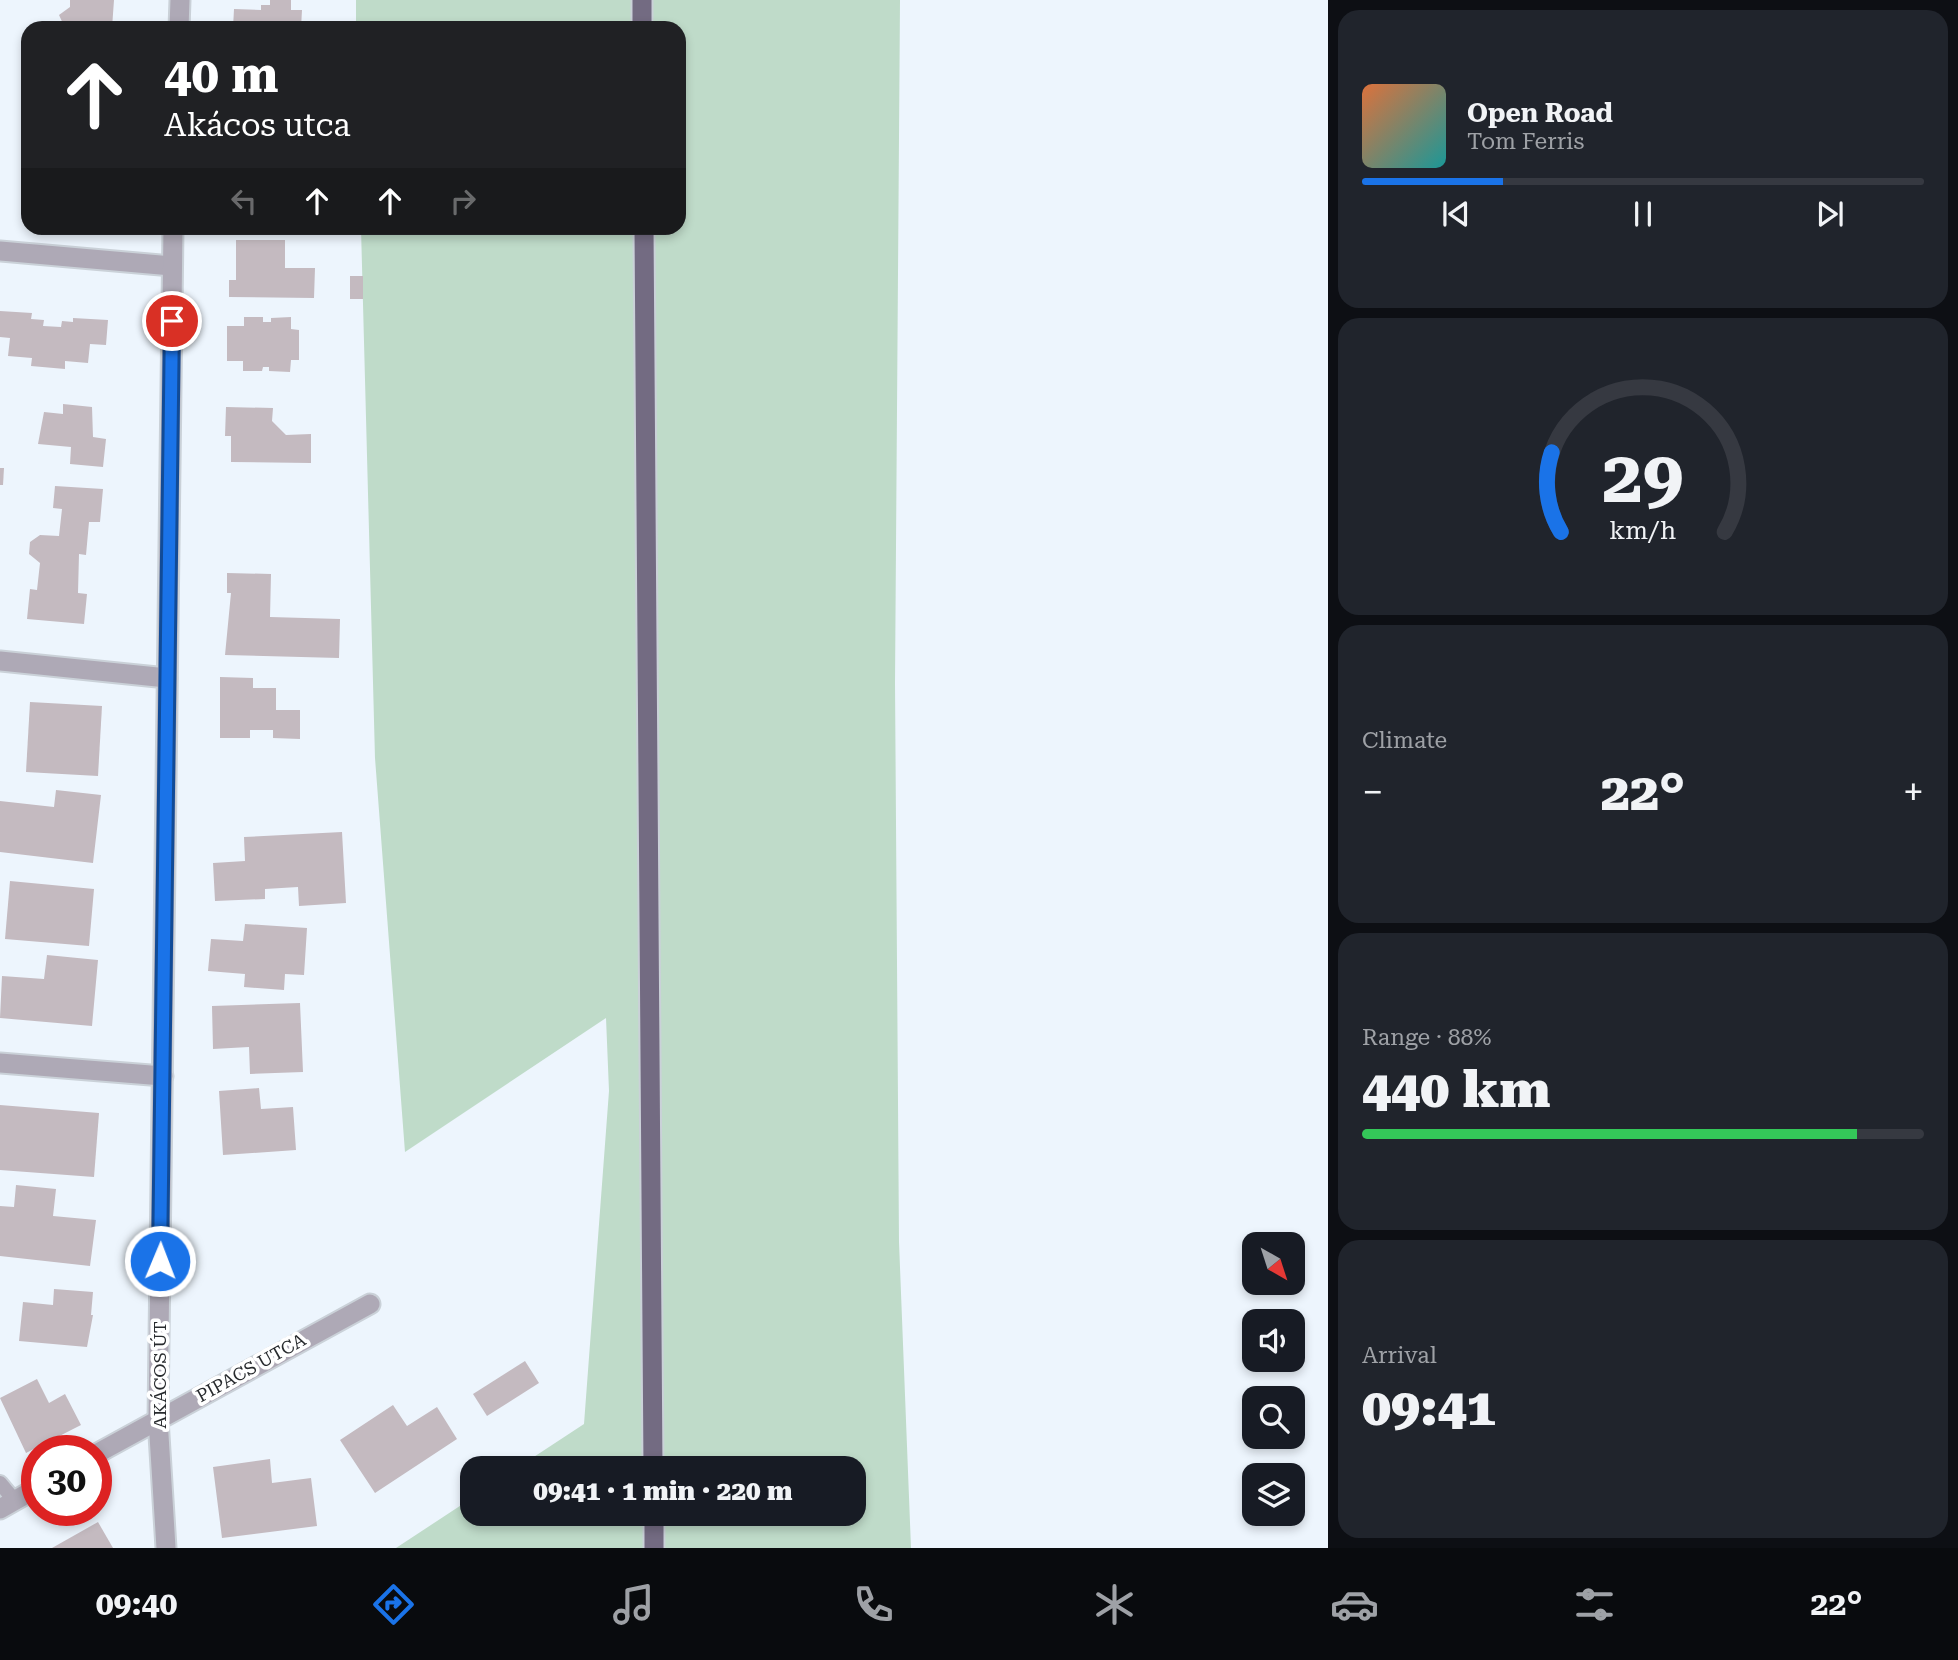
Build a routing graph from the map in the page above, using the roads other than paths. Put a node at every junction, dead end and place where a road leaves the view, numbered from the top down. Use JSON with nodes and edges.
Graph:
{"nodes":[{"id":1,"x":180,"y":0,"type":"edge"},
{"id":2,"x":642,"y":0,"type":"edge"},
{"id":3,"x":179,"y":21,"type":"edge"},
{"id":4,"x":642,"y":21,"type":"edge"},
{"id":5,"x":173,"y":235,"type":"edge"},
{"id":6,"x":644,"y":235,"type":"edge"},
{"id":7,"x":0,"y":251,"type":"edge"},
{"id":8,"x":172,"y":266,"type":"junction"},
{"id":9,"x":0,"y":661,"type":"edge"},
{"id":10,"x":167,"y":678,"type":"junction"},
{"id":11,"x":0,"y":1063,"type":"edge"},
{"id":12,"x":163,"y":1076,"type":"junction"},
{"id":13,"x":370,"y":1304,"type":"dead end"},
{"id":14,"x":158,"y":1419,"type":"junction"},
{"id":15,"x":112,"y":1445,"type":"edge"},
{"id":16,"x":653,"y":1456,"type":"edge"},
{"id":17,"x":0,"y":1483,"type":"edge"},
{"id":18,"x":7,"y":1505,"type":"edge"},
{"id":19,"x":654,"y":1526,"type":"edge"},
{"id":20,"x":166,"y":1548,"type":"edge"},
{"id":21,"x":654,"y":1548,"type":"edge"}],
"edges":[{"from":1,"to":3,"type":"street"},
{"from":2,"to":4,"type":"main road"},
{"from":5,"to":8,"type":"street","name":"AKÁCOS ÚT"},
{"from":6,"to":16,"type":"main road"},
{"from":7,"to":8,"type":"street"},
{"from":8,"to":10,"type":"street","name":"AKÁCOS ÚT"},
{"from":9,"to":10,"type":"street"},
{"from":10,"to":12,"type":"street","name":"AKÁCOS ÚT"},
{"from":11,"to":12,"type":"street"},
{"from":12,"to":14,"type":"street","name":"AKÁCOS ÚT"},
{"from":13,"to":14,"type":"street","name":"PIPACS UTCA"},
{"from":14,"to":15,"type":"street","name":"PIPACS UTCA"},
{"from":14,"to":20,"type":"street","name":"AKÁCOS ÚT"},
{"from":17,"to":18,"type":"lane"},
{"from":19,"to":21,"type":"main road"}]}
